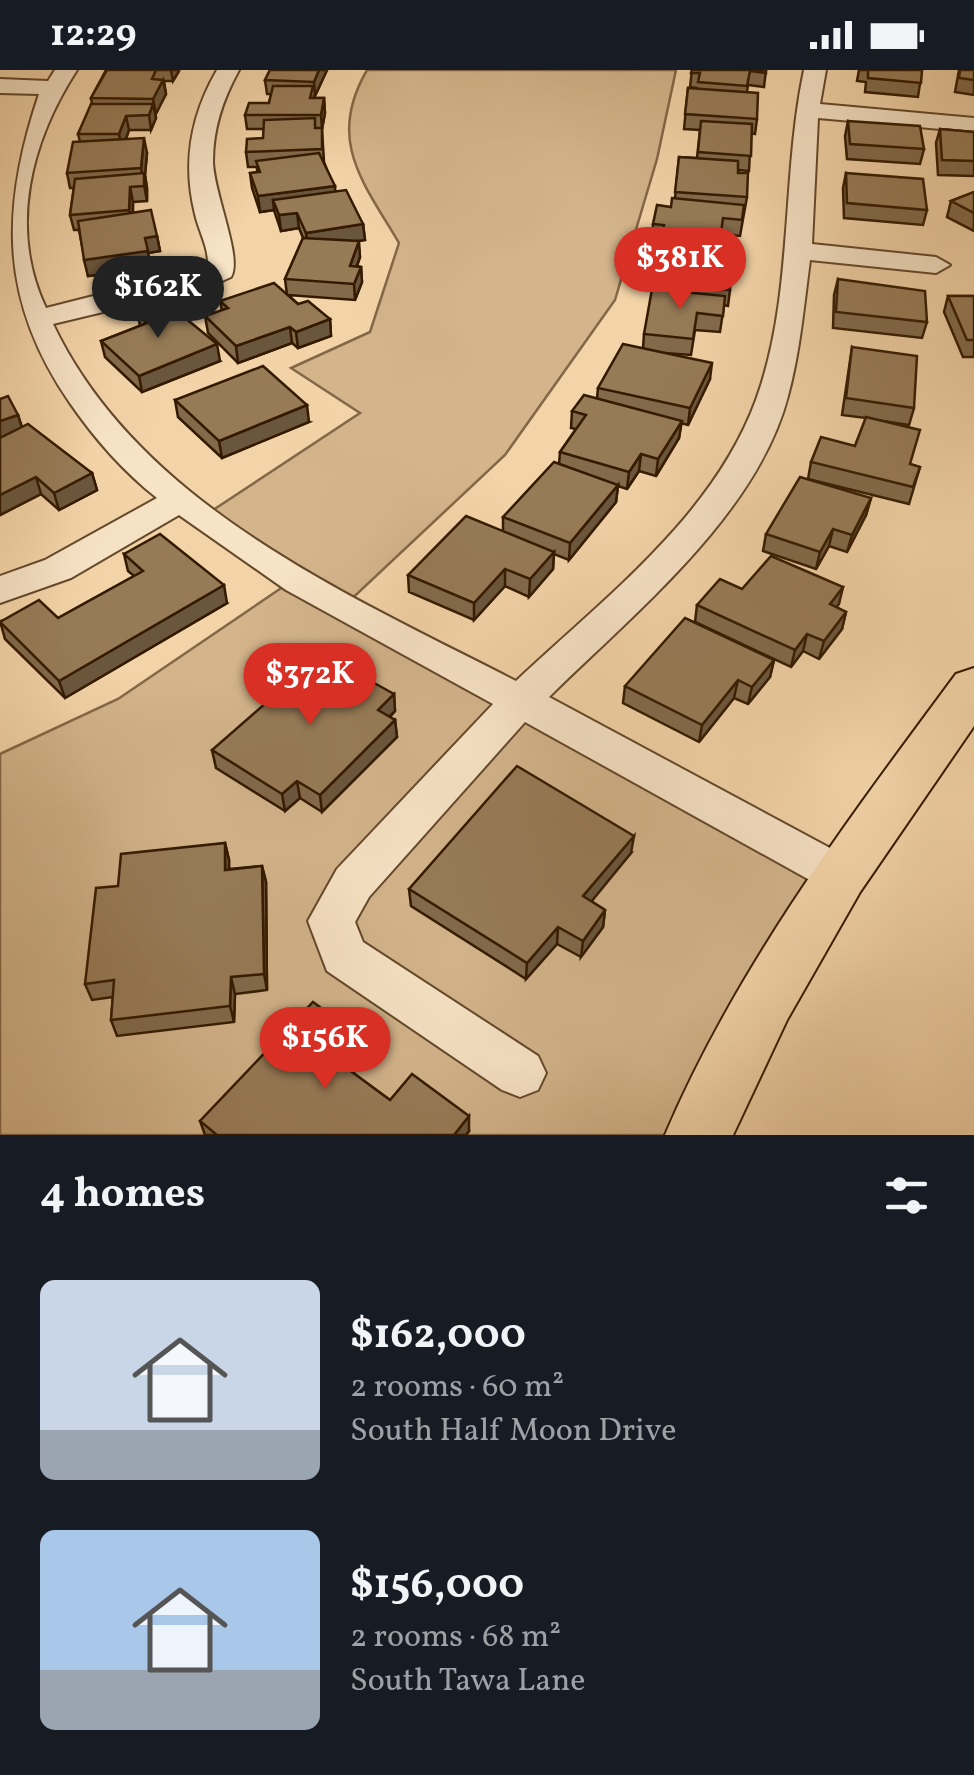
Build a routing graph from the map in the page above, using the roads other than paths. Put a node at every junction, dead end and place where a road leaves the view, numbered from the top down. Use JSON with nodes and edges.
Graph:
{"nodes":[{"id":1,"x":228,"y":70,"type":"edge"},
{"id":2,"x":815,"y":70,"type":"edge"},
{"id":3,"x":60,"y":79,"type":"edge"},
{"id":4,"x":0,"y":86,"type":"edge"},
{"id":5,"x":807,"y":110,"type":"junction"},
{"id":6,"x":974,"y":125,"type":"edge"},
{"id":7,"x":6,"y":201,"type":"edge"},
{"id":8,"x":798,"y":251,"type":"junction"},
{"id":9,"x":936,"y":265,"type":"dead end"},
{"id":10,"x":33,"y":320,"type":"junction"},
{"id":11,"x":182,"y":500,"type":"junction"},
{"id":12,"x":0,"y":590,"type":"edge"},
{"id":13,"x":974,"y":687,"type":"edge"},
{"id":14,"x":520,"y":701,"type":"junction"},
{"id":15,"x":840,"y":875,"type":"junction"},
{"id":16,"x":520,"y":1073,"type":"dead end"},
{"id":17,"x":699,"y":1135,"type":"edge"}],
"edges":[{"from":1,"to":10,"type":"street"},
{"from":2,"to":5,"type":"street"},
{"from":3,"to":4,"type":"street"},
{"from":3,"to":7,"type":"street"},
{"from":5,"to":6,"type":"street"},
{"from":5,"to":8,"type":"street"},
{"from":7,"to":10,"type":"street"},
{"from":8,"to":9,"type":"street"},
{"from":8,"to":14,"type":"street"},
{"from":10,"to":11,"type":"street"},
{"from":11,"to":12,"type":"street"},
{"from":11,"to":14,"type":"street"},
{"from":13,"to":15,"type":"main road"},
{"from":14,"to":15,"type":"street"},
{"from":14,"to":16,"type":"street"},
{"from":15,"to":17,"type":"main road"}]}
